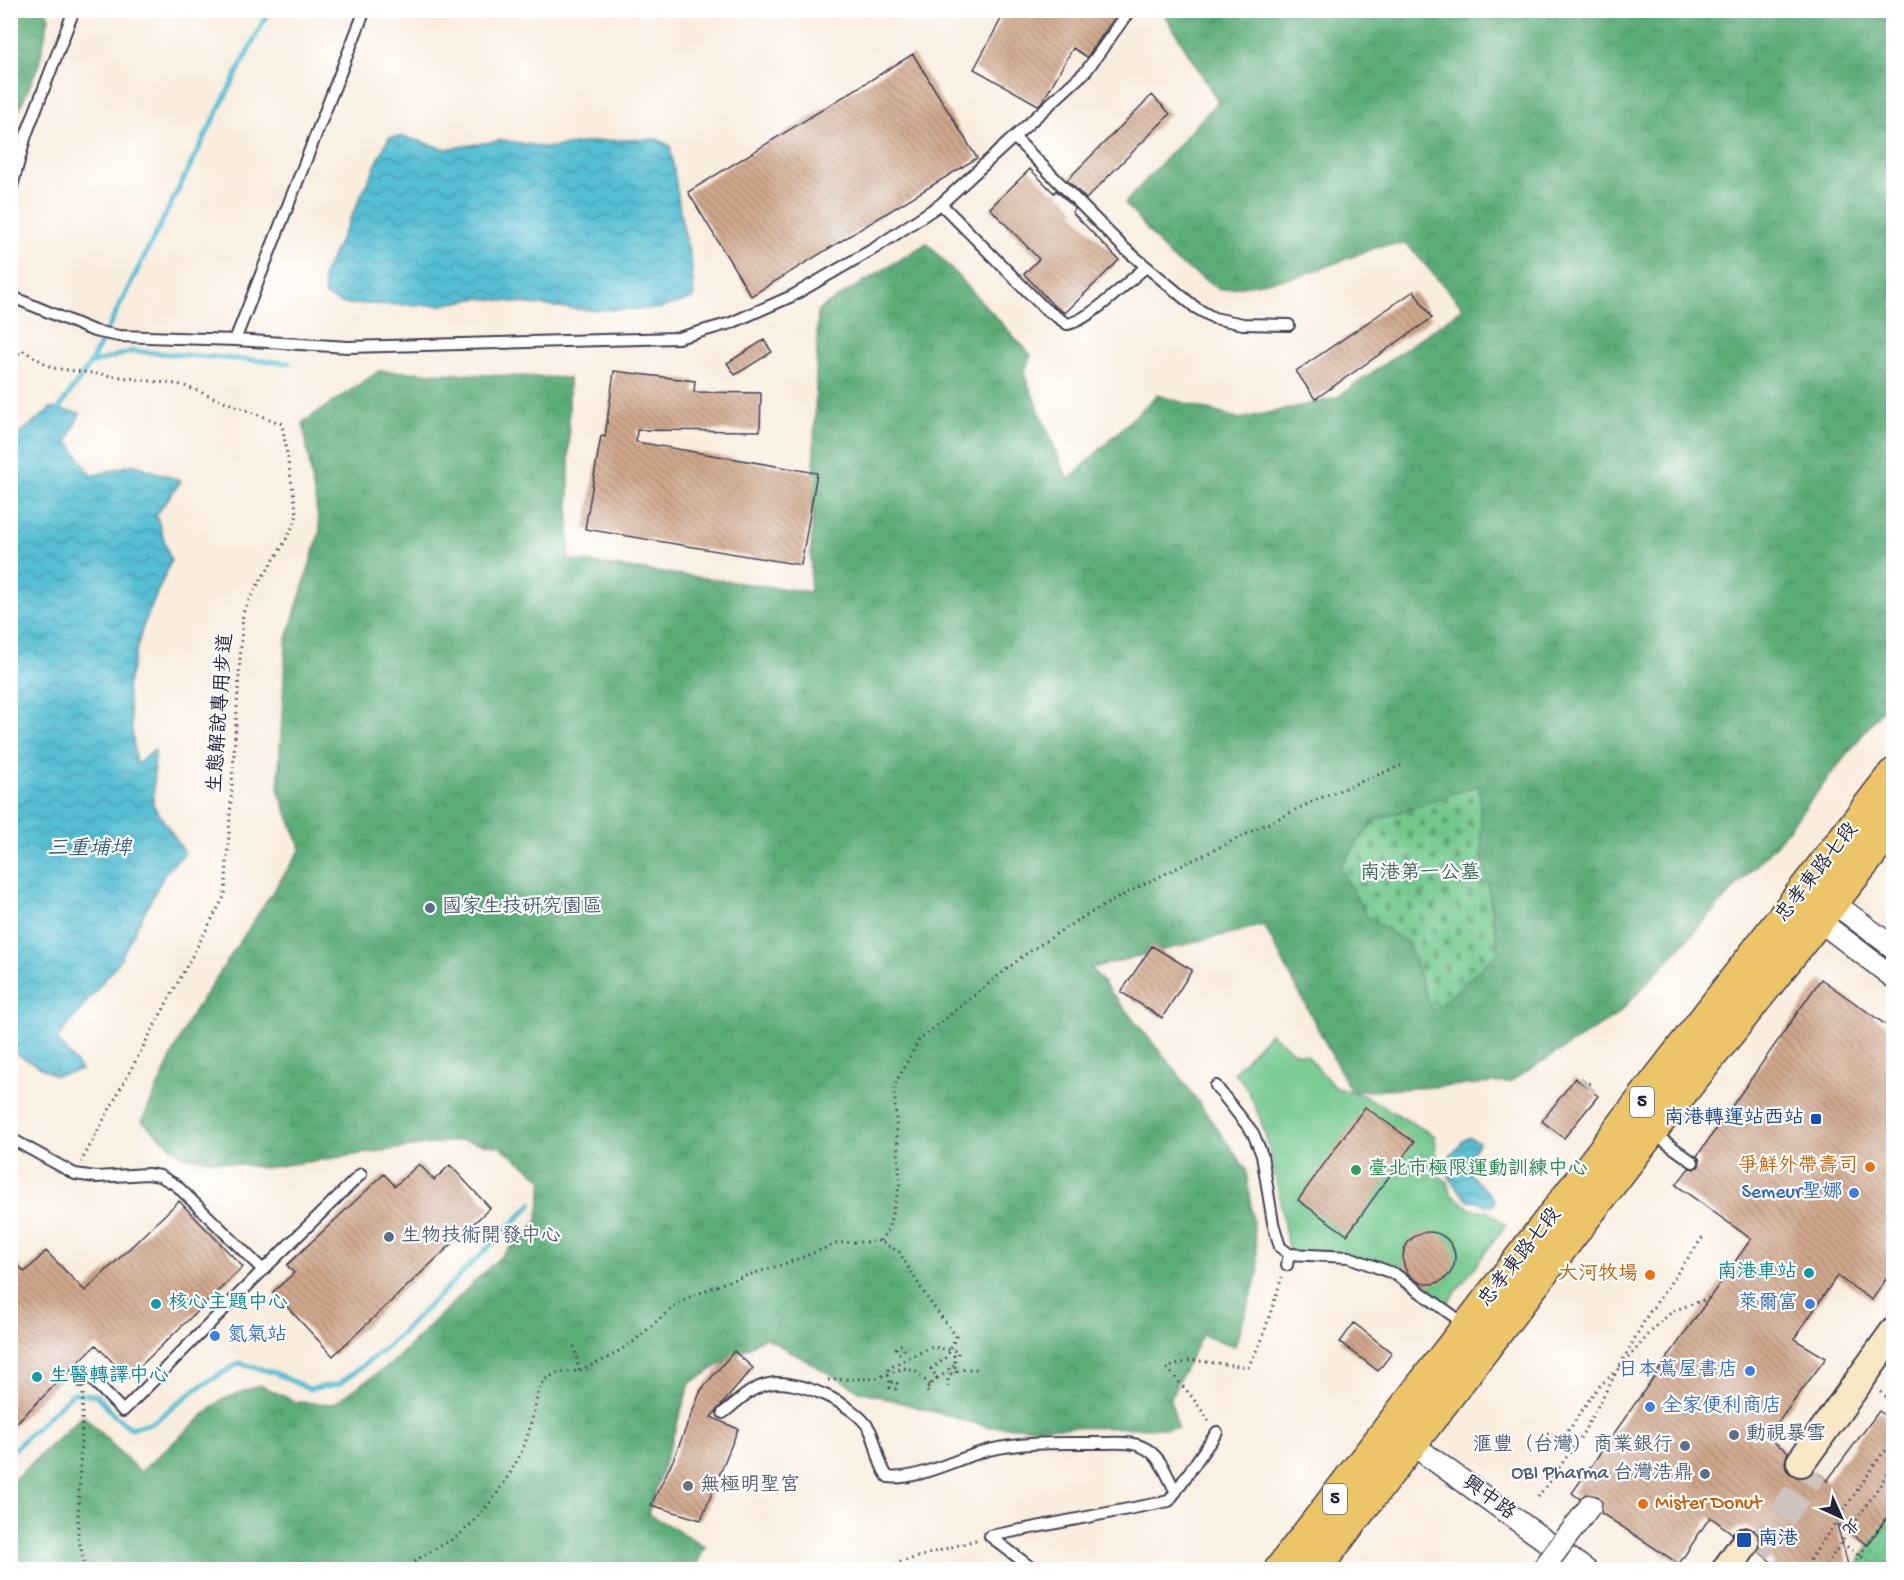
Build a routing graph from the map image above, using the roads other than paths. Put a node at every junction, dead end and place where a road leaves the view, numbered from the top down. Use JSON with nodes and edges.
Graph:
{"nodes":[{"id":1,"x":74,"y":10,"type":"edge"},
{"id":2,"x":365,"y":10,"type":"edge"},
{"id":3,"x":1130,"y":10,"type":"edge"},
{"id":4,"x":1014,"y":137,"type":"junction"},
{"id":5,"x":10,"y":194,"type":"edge"},
{"id":6,"x":941,"y":204,"type":"junction"},
{"id":7,"x":1146,"y":267,"type":"junction"},
{"id":8,"x":10,"y":296,"type":"edge"},
{"id":9,"x":1289,"y":324,"type":"dead end"},
{"id":10,"x":236,"y":340,"type":"junction"},
{"id":11,"x":1893,"y":775,"type":"edge"},
{"id":12,"x":1893,"y":823,"type":"edge"},
{"id":13,"x":1813,"y":902,"type":"junction"},
{"id":14,"x":1893,"y":948,"type":"edge"},
{"id":15,"x":1893,"y":978,"type":"edge"},
{"id":16,"x":1216,"y":1086,"type":"dead end"},
{"id":17,"x":1650,"y":1131,"type":"junction"},
{"id":18,"x":10,"y":1138,"type":"edge"},
{"id":19,"x":1693,"y":1162,"type":"dead end"},
{"id":20,"x":361,"y":1174,"type":"dead end"},
{"id":21,"x":263,"y":1270,"type":"junction"},
{"id":22,"x":1468,"y":1327,"type":"junction"},
{"id":23,"x":1890,"y":1350,"type":"edge"},
{"id":24,"x":81,"y":1381,"type":"dead end"},
{"id":25,"x":723,"y":1413,"type":"dead end"},
{"id":26,"x":1217,"y":1432,"type":"road end"},
{"id":27,"x":1400,"y":1436,"type":"junction"},
{"id":28,"x":1808,"y":1467,"type":"tunnel mouth"},
{"id":29,"x":1176,"y":1492,"type":"junction"},
{"id":30,"x":1590,"y":1506,"type":"dead end"},
{"id":31,"x":1749,"y":1554,"type":"tunnel mouth"},
{"id":32,"x":1034,"y":1569,"type":"edge"},
{"id":33,"x":1281,"y":1569,"type":"edge"},
{"id":34,"x":1313,"y":1569,"type":"edge"},
{"id":35,"x":1542,"y":1569,"type":"edge"},
{"id":36,"x":1586,"y":1569,"type":"edge"},
{"id":37,"x":1726,"y":1569,"type":"edge"}],
"edges":[{"from":1,"to":5,"type":"lane"},
{"from":2,"to":10,"type":"lane"},
{"from":3,"to":4,"type":"lane"},
{"from":4,"to":6,"type":"lane"},
{"from":4,"to":7,"type":"lane"},
{"from":6,"to":7,"type":"lane"},
{"from":6,"to":10,"type":"lane"},
{"from":7,"to":9,"type":"lane"},
{"from":8,"to":10,"type":"lane"},
{"from":11,"to":13,"type":"main road","name":"忠孝東路七段","number":"5"},
{"from":12,"to":13,"type":"main road","name":"忠孝東路七段","number":"5"},
{"from":13,"to":14,"type":"street"},
{"from":13,"to":15,"type":"street"},
{"from":13,"to":17,"type":"main road","name":"忠孝東路七段","number":"5"},
{"from":13,"to":22,"type":"main road","name":"忠孝東路七段","number":"5"},
{"from":16,"to":22,"type":"lane"},
{"from":17,"to":19,"type":"lane"},
{"from":17,"to":27,"type":"main road","name":"忠孝東路七段","number":"5"},
{"from":18,"to":21,"type":"lane"},
{"from":20,"to":21,"type":"lane"},
{"from":21,"to":24,"type":"lane"},
{"from":22,"to":27,"type":"main road","name":"忠孝東路七段","number":"5"},
{"from":23,"to":28,"type":"street"},
{"from":25,"to":29,"type":"lane"},
{"from":26,"to":29,"type":"lane"},
{"from":27,"to":33,"type":"main road","name":"忠孝東路七段","number":"5"},
{"from":27,"to":34,"type":"main road","name":"忠孝東路七段","number":"5"},
{"from":27,"to":36,"type":"street","name":"興中路"},
{"from":29,"to":32,"type":"lane"},
{"from":30,"to":35,"type":"street","bridge":true},
{"from":31,"to":37,"type":"street"}]}
